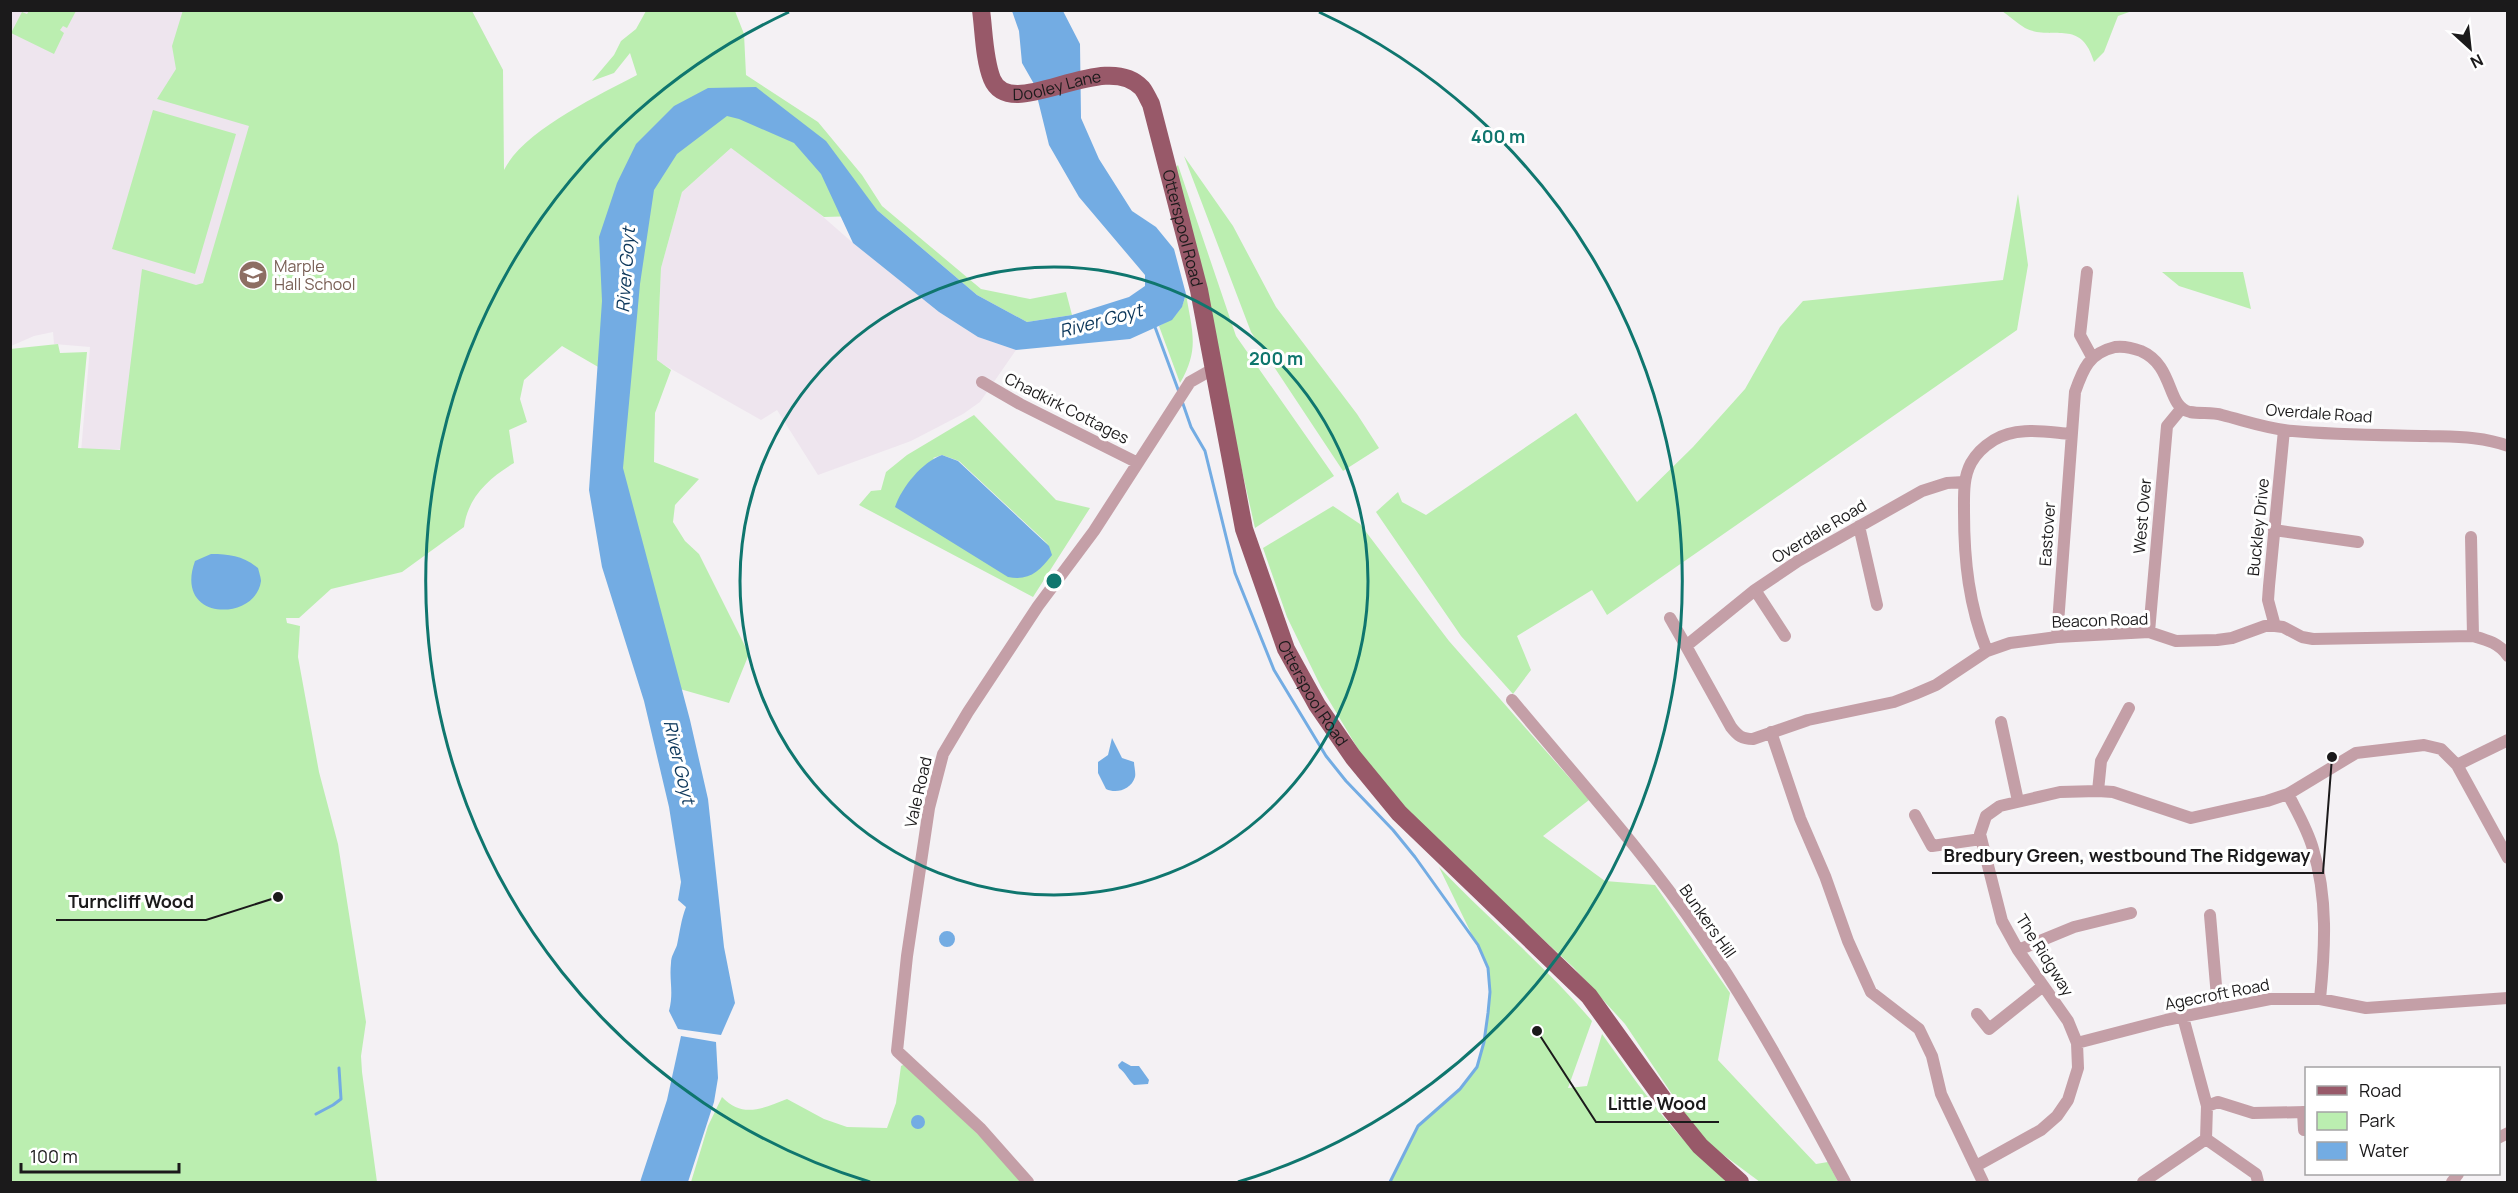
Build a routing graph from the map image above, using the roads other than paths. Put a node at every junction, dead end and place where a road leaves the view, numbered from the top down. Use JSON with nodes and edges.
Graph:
{"nodes":[{"id":1,"x":981,"y":10,"type":"edge"},
{"id":2,"x":1127,"y":78,"type":"joint"},
{"id":3,"x":2087,"y":272,"type":"dead end"},
{"id":4,"x":2092,"y":357,"type":"junction"},
{"id":5,"x":1213,"y":369,"type":"junction"},
{"id":6,"x":982,"y":382,"type":"dead end"},
{"id":7,"x":2181,"y":409,"type":"junction"},
{"id":8,"x":2284,"y":430,"type":"junction"},
{"id":9,"x":2071,"y":434,"type":"junction"},
{"id":10,"x":2508,"y":446,"type":"edge"},
{"id":11,"x":1137,"y":462,"type":"junction"},
{"id":12,"x":1964,"y":482,"type":"junction"},
{"id":13,"x":1859,"y":526,"type":"junction"},
{"id":14,"x":2274,"y":530,"type":"junction"},
{"id":15,"x":2358,"y":542,"type":"dead end"},
{"id":16,"x":2468,"y":542,"type":"dead end"},
{"id":17,"x":1755,"y":590,"type":"junction"},
{"id":18,"x":1877,"y":605,"type":"dead end"},
{"id":19,"x":1670,"y":618,"type":"dead end"},
{"id":20,"x":2275,"y":626,"type":"junction"},
{"id":21,"x":2149,"y":632,"type":"junction"},
{"id":22,"x":1785,"y":636,"type":"dead end"},
{"id":23,"x":2472,"y":636,"type":"junction"},
{"id":24,"x":2056,"y":637,"type":"junction"},
{"id":25,"x":1686,"y":646,"type":"junction"},
{"id":26,"x":1987,"y":651,"type":"junction"},
{"id":27,"x":2508,"y":656,"type":"edge"},
{"id":28,"x":1512,"y":700,"type":"dead end"},
{"id":29,"x":2128,"y":708,"type":"dead end"},
{"id":30,"x":2001,"y":722,"type":"dead end"},
{"id":31,"x":1771,"y":732,"type":"junction"},
{"id":32,"x":2508,"y":740,"type":"edge"},
{"id":33,"x":2457,"y":765,"type":"junction"},
{"id":34,"x":2098,"y":791,"type":"junction"},
{"id":35,"x":2289,"y":794,"type":"junction"},
{"id":36,"x":2018,"y":801,"type":"junction"},
{"id":37,"x":1915,"y":815,"type":"dead end"},
{"id":38,"x":1981,"y":839,"type":"junction"},
{"id":39,"x":2508,"y":858,"type":"edge"},
{"id":40,"x":2131,"y":914,"type":"dead end"},
{"id":41,"x":2210,"y":915,"type":"dead end"},
{"id":42,"x":2018,"y":950,"type":"junction"},
{"id":43,"x":2043,"y":986,"type":"junction"},
{"id":44,"x":2508,"y":998,"type":"edge"},
{"id":45,"x":2320,"y":999,"type":"junction"},
{"id":46,"x":2218,"y":1010,"type":"junction"},
{"id":47,"x":1977,"y":1014,"type":"dead end"},
{"id":48,"x":2183,"y":1017,"type":"junction"},
{"id":49,"x":2077,"y":1043,"type":"junction"},
{"id":50,"x":2207,"y":1106,"type":"junction"},
{"id":51,"x":2305,"y":1112,"type":"edge"},
{"id":52,"x":2304,"y":1130,"type":"dead end"},
{"id":53,"x":2206,"y":1139,"type":"junction"},
{"id":54,"x":1976,"y":1166,"type":"junction"},
{"id":55,"x":1028,"y":1182,"type":"edge"},
{"id":56,"x":1740,"y":1182,"type":"edge"},
{"id":57,"x":1845,"y":1182,"type":"edge"},
{"id":58,"x":1983,"y":1182,"type":"edge"},
{"id":59,"x":2143,"y":1182,"type":"edge"},
{"id":60,"x":2258,"y":1182,"type":"edge"}],
"edges":[{"from":1,"to":2,"type":"main road","name":"Dooley Lane"},
{"from":2,"to":5,"type":"main road","name":"Otterspool Road"},
{"from":3,"to":4,"type":"street"},
{"from":4,"to":7,"type":"street"},
{"from":4,"to":9,"type":"street"},
{"from":5,"to":11,"type":"street","name":"Vale Road"},
{"from":5,"to":56,"type":"main road","name":"Otterspool Road"},
{"from":6,"to":11,"type":"street","name":"Chadkirk Cottages"},
{"from":7,"to":8,"type":"street","name":"Overdale Road"},
{"from":7,"to":21,"type":"street","name":"West Over"},
{"from":8,"to":10,"type":"street","name":"Overdale Road"},
{"from":8,"to":14,"type":"street","name":"Buckley Drive"},
{"from":9,"to":12,"type":"street"},
{"from":9,"to":24,"type":"street","name":"Eastover"},
{"from":11,"to":55,"type":"street","name":"Vale Road"},
{"from":12,"to":13,"type":"street","name":"Overdale Road"},
{"from":12,"to":26,"type":"street"},
{"from":13,"to":17,"type":"street","name":"Overdale Road"},
{"from":13,"to":18,"type":"street"},
{"from":14,"to":15,"type":"street"},
{"from":14,"to":20,"type":"street","name":"Buckley Drive"},
{"from":16,"to":23,"type":"street"},
{"from":17,"to":22,"type":"street"},
{"from":17,"to":25,"type":"street","name":"Overdale Road"},
{"from":19,"to":25,"type":"street"},
{"from":20,"to":21,"type":"street","name":"Beacon Road"},
{"from":20,"to":23,"type":"street"},
{"from":21,"to":24,"type":"street","name":"Beacon Road"},
{"from":23,"to":27,"type":"street"},
{"from":24,"to":26,"type":"street","name":"Beacon Road"},
{"from":25,"to":31,"type":"street"},
{"from":26,"to":31,"type":"street","name":"Beacon Road"},
{"from":28,"to":57,"type":"street","name":"Bunkers Hill"},
{"from":29,"to":34,"type":"street"},
{"from":30,"to":36,"type":"street"},
{"from":31,"to":54,"type":"street"},
{"from":32,"to":33,"type":"street"},
{"from":33,"to":35,"type":"street"},
{"from":33,"to":39,"type":"street"},
{"from":34,"to":35,"type":"street"},
{"from":34,"to":36,"type":"street"},
{"from":35,"to":45,"type":"street"},
{"from":36,"to":38,"type":"street"},
{"from":37,"to":38,"type":"street"},
{"from":38,"to":42,"type":"street","name":"The Ridgway"},
{"from":40,"to":42,"type":"street"},
{"from":41,"to":46,"type":"street"},
{"from":42,"to":43,"type":"street","name":"The Ridgway"},
{"from":43,"to":47,"type":"street"},
{"from":43,"to":49,"type":"street","name":"The Ridgway"},
{"from":44,"to":45,"type":"street","name":"Agecroft Road"},
{"from":45,"to":46,"type":"street","name":"Agecroft Road"},
{"from":46,"to":48,"type":"street","name":"Agecroft Road"},
{"from":48,"to":49,"type":"street","name":"Agecroft Road"},
{"from":48,"to":50,"type":"street"},
{"from":49,"to":54,"type":"street","name":"The Ridgway"},
{"from":50,"to":51,"type":"street"},
{"from":50,"to":53,"type":"street"},
{"from":51,"to":52,"type":"street"},
{"from":53,"to":59,"type":"street"},
{"from":53,"to":60,"type":"street"},
{"from":54,"to":58,"type":"street"}]}
